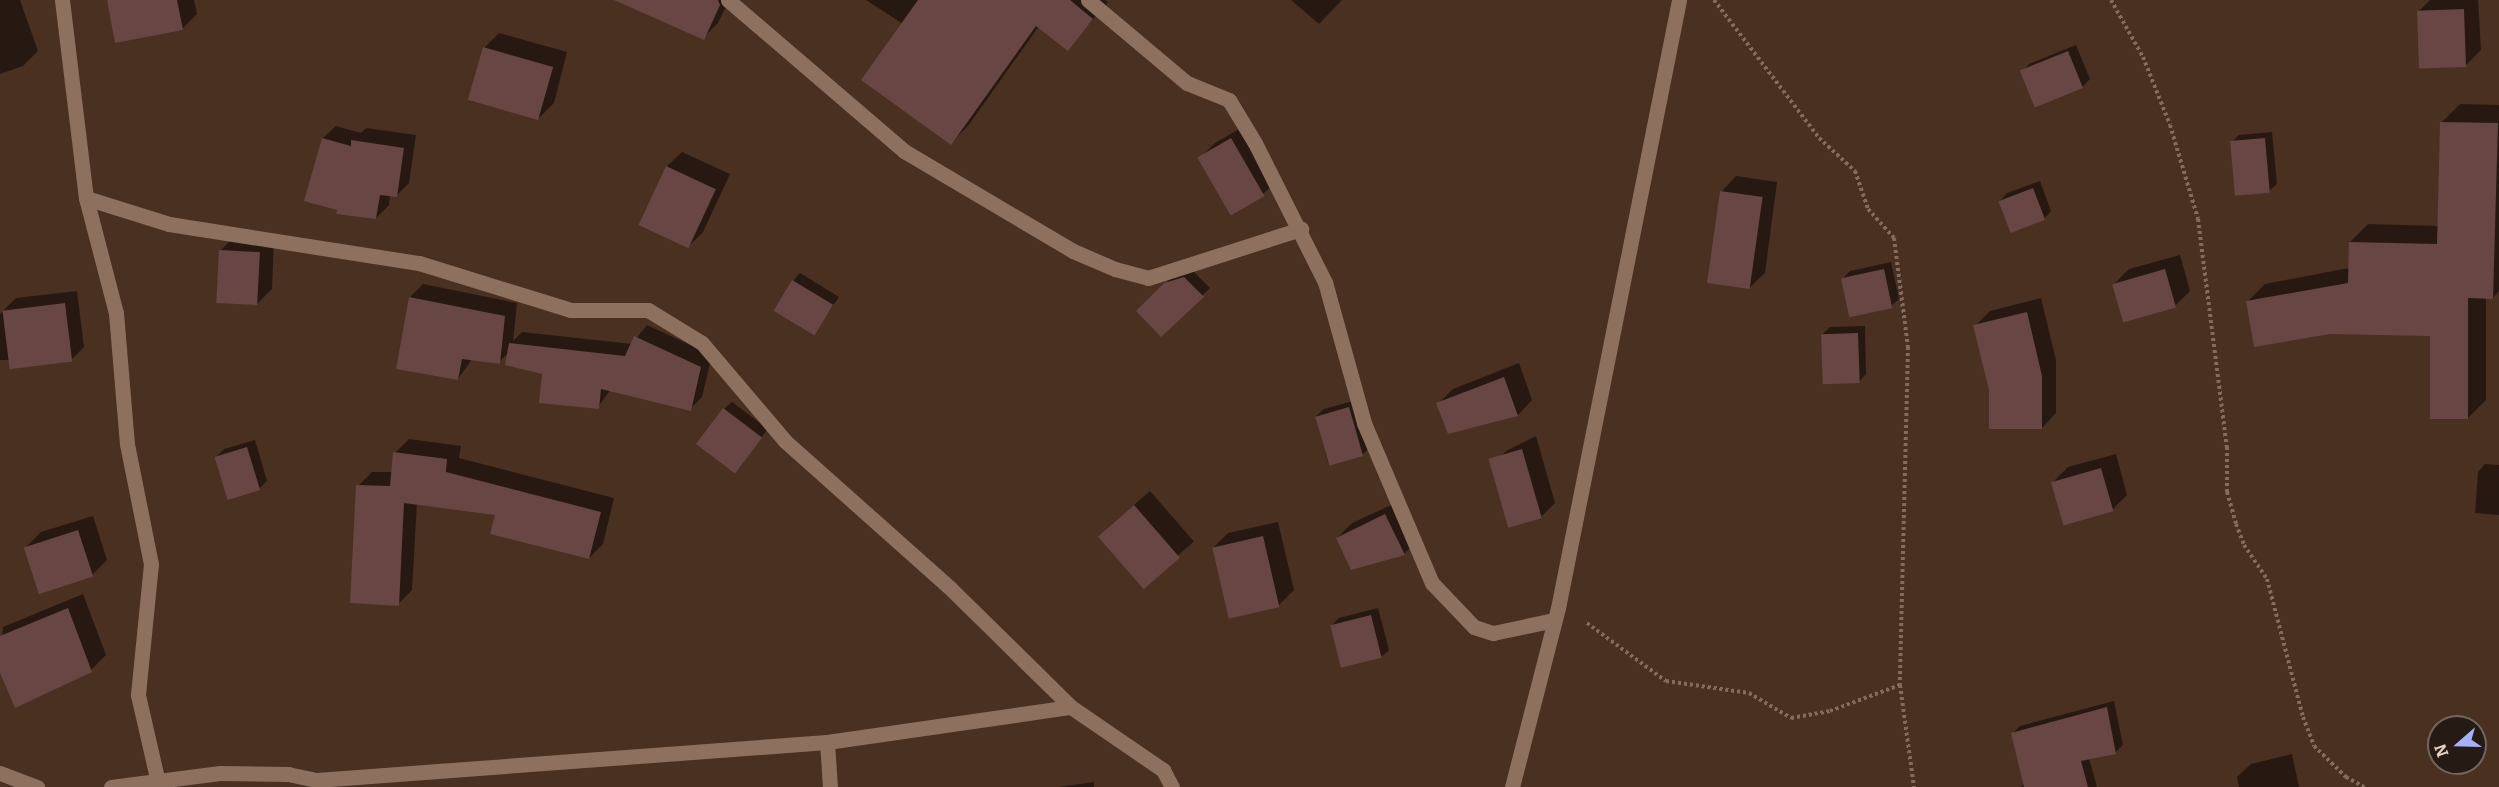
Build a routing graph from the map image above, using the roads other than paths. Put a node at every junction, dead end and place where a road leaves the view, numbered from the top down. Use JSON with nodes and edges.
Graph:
{"nodes":[{"id":1,"x":62,"y":0,"type":"edge"},
{"id":2,"x":728,"y":0,"type":"edge"},
{"id":3,"x":1089,"y":0,"type":"edge"},
{"id":4,"x":1679,"y":0,"type":"edge"},
{"id":5,"x":86,"y":198,"type":"junction"},
{"id":6,"x":1300,"y":229,"type":"junction"},
{"id":7,"x":1556,"y":614,"type":"junction"},
{"id":8,"x":1071,"y":707,"type":"junction"},
{"id":9,"x":827,"y":742,"type":"junction"},
{"id":10,"x":0,"y":773,"type":"edge"},
{"id":11,"x":158,"y":782,"type":"junction"},
{"id":12,"x":321,"y":784,"type":"edge"},
{"id":13,"x":37,"y":787,"type":"edge"},
{"id":14,"x":111,"y":787,"type":"edge"},
{"id":15,"x":830,"y":787,"type":"edge"},
{"id":16,"x":1172,"y":787,"type":"edge"},
{"id":17,"x":1512,"y":787,"type":"edge"}],
"edges":[{"from":1,"to":5,"type":"street"},
{"from":2,"to":6,"type":"street"},
{"from":3,"to":6,"type":"street"},
{"from":4,"to":7,"type":"street"},
{"from":5,"to":8,"type":"street"},
{"from":5,"to":11,"type":"street"},
{"from":6,"to":7,"type":"street"},
{"from":7,"to":17,"type":"street"},
{"from":8,"to":9,"type":"street"},
{"from":8,"to":16,"type":"street"},
{"from":9,"to":12,"type":"street"},
{"from":9,"to":15,"type":"street"},
{"from":10,"to":13,"type":"street"},
{"from":11,"to":12,"type":"street"},
{"from":11,"to":14,"type":"street"}]}
